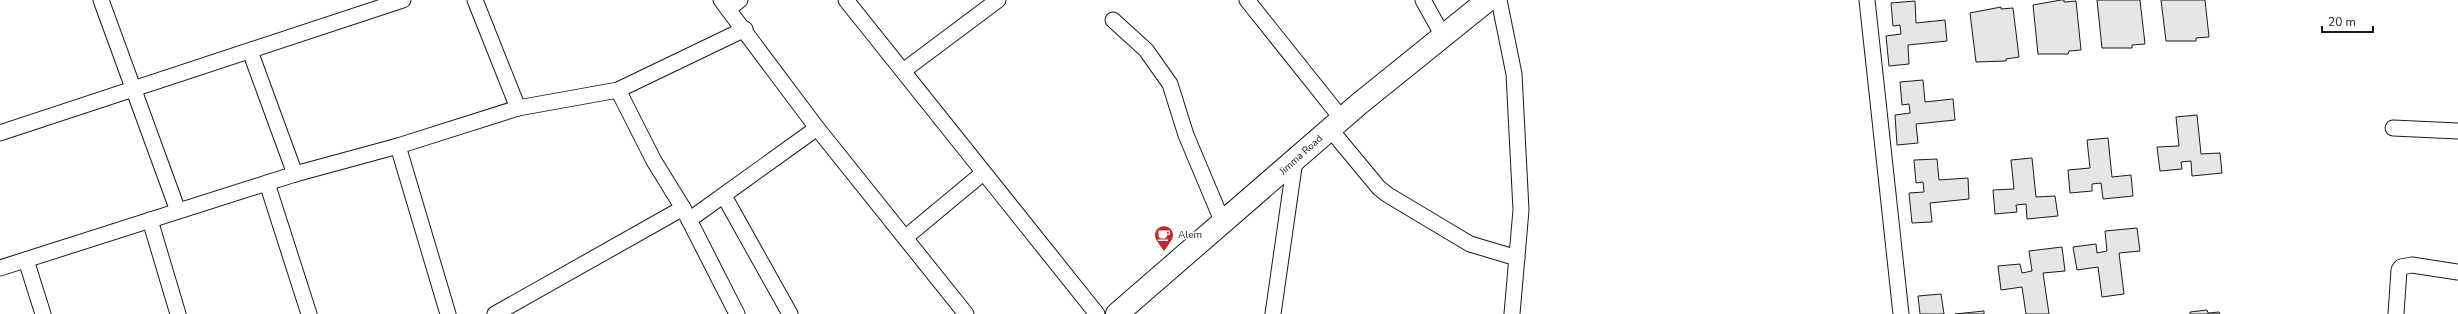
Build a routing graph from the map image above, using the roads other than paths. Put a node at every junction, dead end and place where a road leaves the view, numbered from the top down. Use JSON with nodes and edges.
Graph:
{"nodes":[{"id":1,"x":101,"y":0,"type":"edge"},
{"id":2,"x":403,"y":0,"type":"edge"},
{"id":3,"x":476,"y":0,"type":"edge"},
{"id":4,"x":740,"y":0,"type":"edge"},
{"id":5,"x":846,"y":0,"type":"edge"},
{"id":6,"x":998,"y":0,"type":"edge"},
{"id":7,"x":1247,"y":0,"type":"edge"},
{"id":8,"x":1423,"y":0,"type":"edge"},
{"id":9,"x":1488,"y":0,"type":"edge"},
{"id":10,"x":1499,"y":0,"type":"edge"},
{"id":11,"x":1867,"y":0,"type":"edge"},
{"id":12,"x":725,"y":4,"type":"edge"},
{"id":13,"x":1113,"y":20,"type":"dead end"},
{"id":14,"x":744,"y":29,"type":"junction"},
{"id":15,"x":1442,"y":36,"type":"junction"},
{"id":16,"x":250,"y":51,"type":"junction"},
{"id":17,"x":903,"y":71,"type":"junction"},
{"id":18,"x":133,"y":89,"type":"junction"},
{"id":19,"x":618,"y":90,"type":"junction"},
{"id":20,"x":518,"y":108,"type":"junction"},
{"id":21,"x":1336,"y":124,"type":"junction"},
{"id":22,"x":817,"y":128,"type":"junction"},
{"id":23,"x":2393,"y":128,"type":"dead end"},
{"id":24,"x":2458,"y":131,"type":"edge"},
{"id":25,"x":0,"y":133,"type":"edge"},
{"id":26,"x":398,"y":146,"type":"junction"},
{"id":27,"x":1295,"y":160,"type":"junction"},
{"id":28,"x":983,"y":173,"type":"junction"},
{"id":29,"x":295,"y":174,"type":"junction"},
{"id":30,"x":267,"y":183,"type":"junction"},
{"id":31,"x":724,"y":196,"type":"junction"},
{"id":32,"x":178,"y":211,"type":"junction"},
{"id":33,"x":686,"y":214,"type":"junction"},
{"id":34,"x":150,"y":220,"type":"junction"},
{"id":35,"x":1223,"y":223,"type":"junction"},
{"id":36,"x":906,"y":238,"type":"junction"},
{"id":37,"x":1517,"y":258,"type":"junction"},
{"id":38,"x":26,"y":260,"type":"junction"},
{"id":39,"x":0,"y":268,"type":"edge"},
{"id":40,"x":2458,"y":272,"type":"edge"},
{"id":41,"x":43,"y":314,"type":"edge"},
{"id":42,"x":178,"y":314,"type":"edge"},
{"id":43,"x":309,"y":314,"type":"edge"},
{"id":44,"x":448,"y":314,"type":"edge"},
{"id":45,"x":495,"y":314,"type":"edge"},
{"id":46,"x":737,"y":314,"type":"edge"},
{"id":47,"x":790,"y":314,"type":"edge"},
{"id":48,"x":966,"y":314,"type":"edge"},
{"id":49,"x":1097,"y":314,"type":"edge"},
{"id":50,"x":1117,"y":314,"type":"edge"},
{"id":51,"x":1273,"y":314,"type":"edge"},
{"id":52,"x":1512,"y":314,"type":"edge"},
{"id":53,"x":1901,"y":314,"type":"edge"},
{"id":54,"x":2396,"y":314,"type":"edge"}],
"edges":[{"from":1,"to":18,"type":"street"},
{"from":2,"to":16,"type":"street"},
{"from":3,"to":20,"type":"street"},
{"from":4,"to":12,"type":"street"},
{"from":5,"to":17,"type":"street"},
{"from":6,"to":17,"type":"street"},
{"from":7,"to":21,"type":"street"},
{"from":8,"to":15,"type":"street"},
{"from":9,"to":15,"type":"highway","name":"Jimma Road"},
{"from":10,"to":37,"type":"street"},
{"from":11,"to":53,"type":"street"},
{"from":12,"to":14,"type":"street"},
{"from":13,"to":35,"type":"street"},
{"from":14,"to":19,"type":"street"},
{"from":14,"to":22,"type":"street"},
{"from":15,"to":21,"type":"highway","name":"Jimma Road"},
{"from":16,"to":18,"type":"street"},
{"from":16,"to":29,"type":"street"},
{"from":17,"to":28,"type":"street"},
{"from":18,"to":25,"type":"street"},
{"from":18,"to":32,"type":"street"},
{"from":19,"to":20,"type":"street"},
{"from":19,"to":33,"type":"street"},
{"from":20,"to":26,"type":"street"},
{"from":21,"to":27,"type":"highway","name":"Jimma Road"},
{"from":21,"to":37,"type":"street"},
{"from":22,"to":31,"type":"street"},
{"from":22,"to":36,"type":"street"},
{"from":23,"to":24,"type":"street"},
{"from":26,"to":29,"type":"street"},
{"from":26,"to":44,"type":"street"},
{"from":27,"to":35,"type":"highway","name":"Jimma Road"},
{"from":27,"to":51,"type":"street"},
{"from":28,"to":36,"type":"street"},
{"from":28,"to":49,"type":"street"},
{"from":29,"to":30,"type":"street"},
{"from":30,"to":32,"type":"street"},
{"from":30,"to":43,"type":"street"},
{"from":31,"to":33,"type":"street"},
{"from":31,"to":47,"type":"street"},
{"from":32,"to":34,"type":"street"},
{"from":33,"to":45,"type":"street"},
{"from":33,"to":46,"type":"street"},
{"from":34,"to":38,"type":"street"},
{"from":34,"to":42,"type":"street"},
{"from":35,"to":50,"type":"highway","name":"Jimma Road"},
{"from":36,"to":48,"type":"street"},
{"from":37,"to":52,"type":"street"},
{"from":38,"to":39,"type":"street"},
{"from":38,"to":41,"type":"street"},
{"from":40,"to":54,"type":"street"}]}
